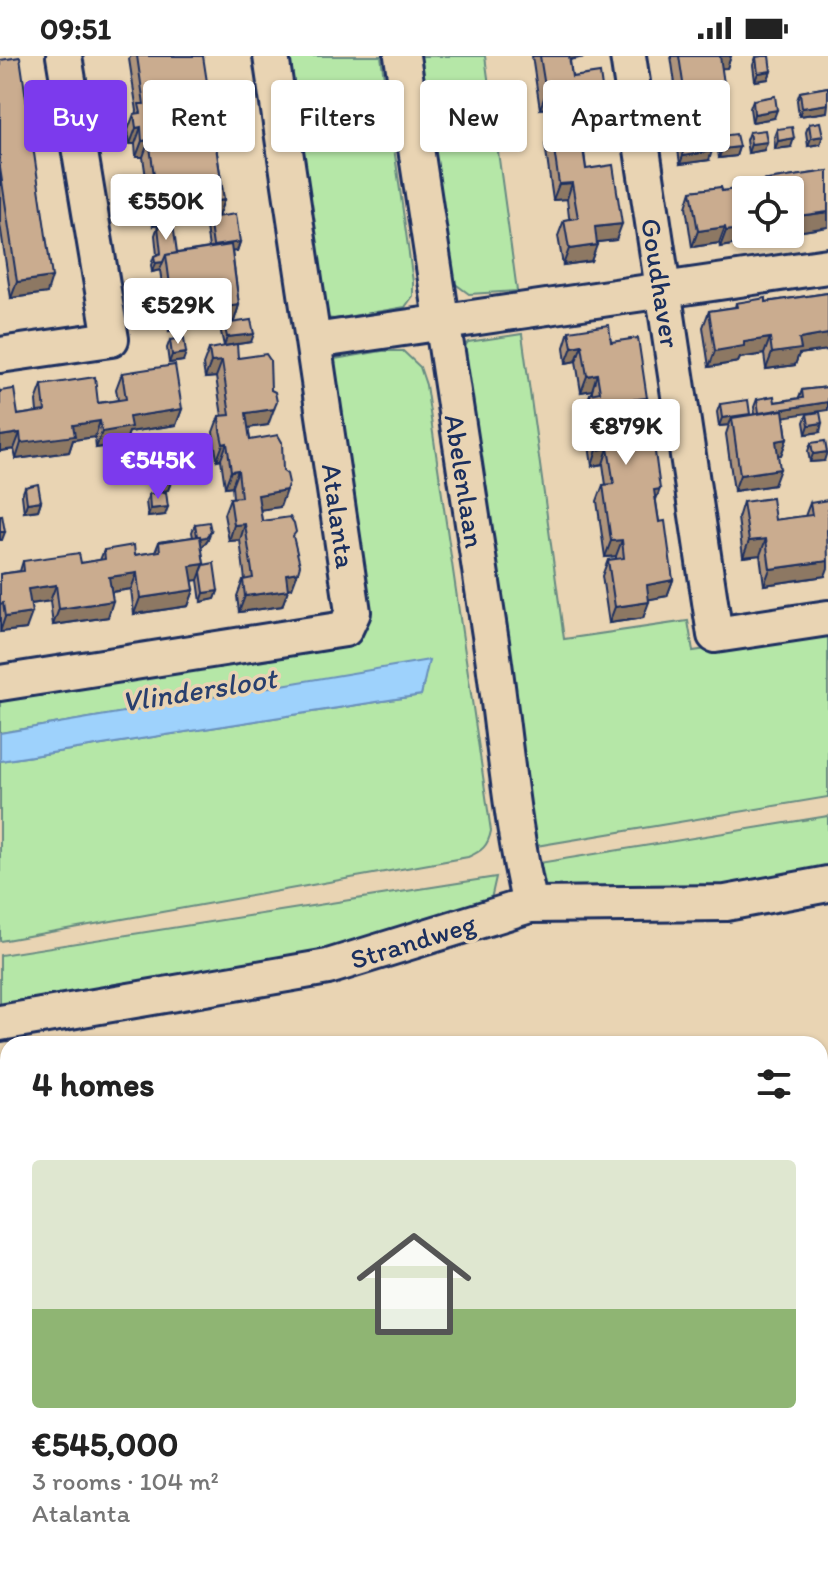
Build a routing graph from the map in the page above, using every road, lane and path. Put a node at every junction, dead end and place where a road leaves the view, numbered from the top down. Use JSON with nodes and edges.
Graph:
{"nodes":[{"id":1,"x":64,"y":56,"type":"edge"},
{"id":2,"x":271,"y":56,"type":"edge"},
{"id":3,"x":402,"y":56,"type":"edge"},
{"id":4,"x":628,"y":56,"type":"edge"},
{"id":5,"x":828,"y":266,"type":"edge"},
{"id":6,"x":662,"y":291,"type":"junction"},
{"id":7,"x":440,"y":323,"type":"junction"},
{"id":8,"x":314,"y":341,"type":"junction"},
{"id":9,"x":0,"y":355,"type":"edge"},
{"id":10,"x":828,"y":618,"type":"edge"},
{"id":11,"x":0,"y":683,"type":"edge"},
{"id":12,"x":828,"y":884,"type":"edge"},
{"id":13,"x":530,"y":905,"type":"junction"},
{"id":14,"x":0,"y":1023,"type":"edge"}],
"edges":[{"from":1,"to":9,"type":"street"},
{"from":2,"to":8,"type":"street","name":"Atalanta"},
{"from":3,"to":7,"type":"street","name":"Abelenlaan"},
{"from":4,"to":6,"type":"street","name":"Goudhaver"},
{"from":5,"to":6,"type":"street"},
{"from":6,"to":7,"type":"street"},
{"from":6,"to":10,"type":"street","name":"Goudhaver"},
{"from":7,"to":8,"type":"street"},
{"from":7,"to":13,"type":"street","name":"Abelenlaan"},
{"from":8,"to":11,"type":"street","name":"Atalanta"},
{"from":12,"to":13,"type":"street","name":"Strandweg"},
{"from":13,"to":14,"type":"street","name":"Strandweg"}]}
